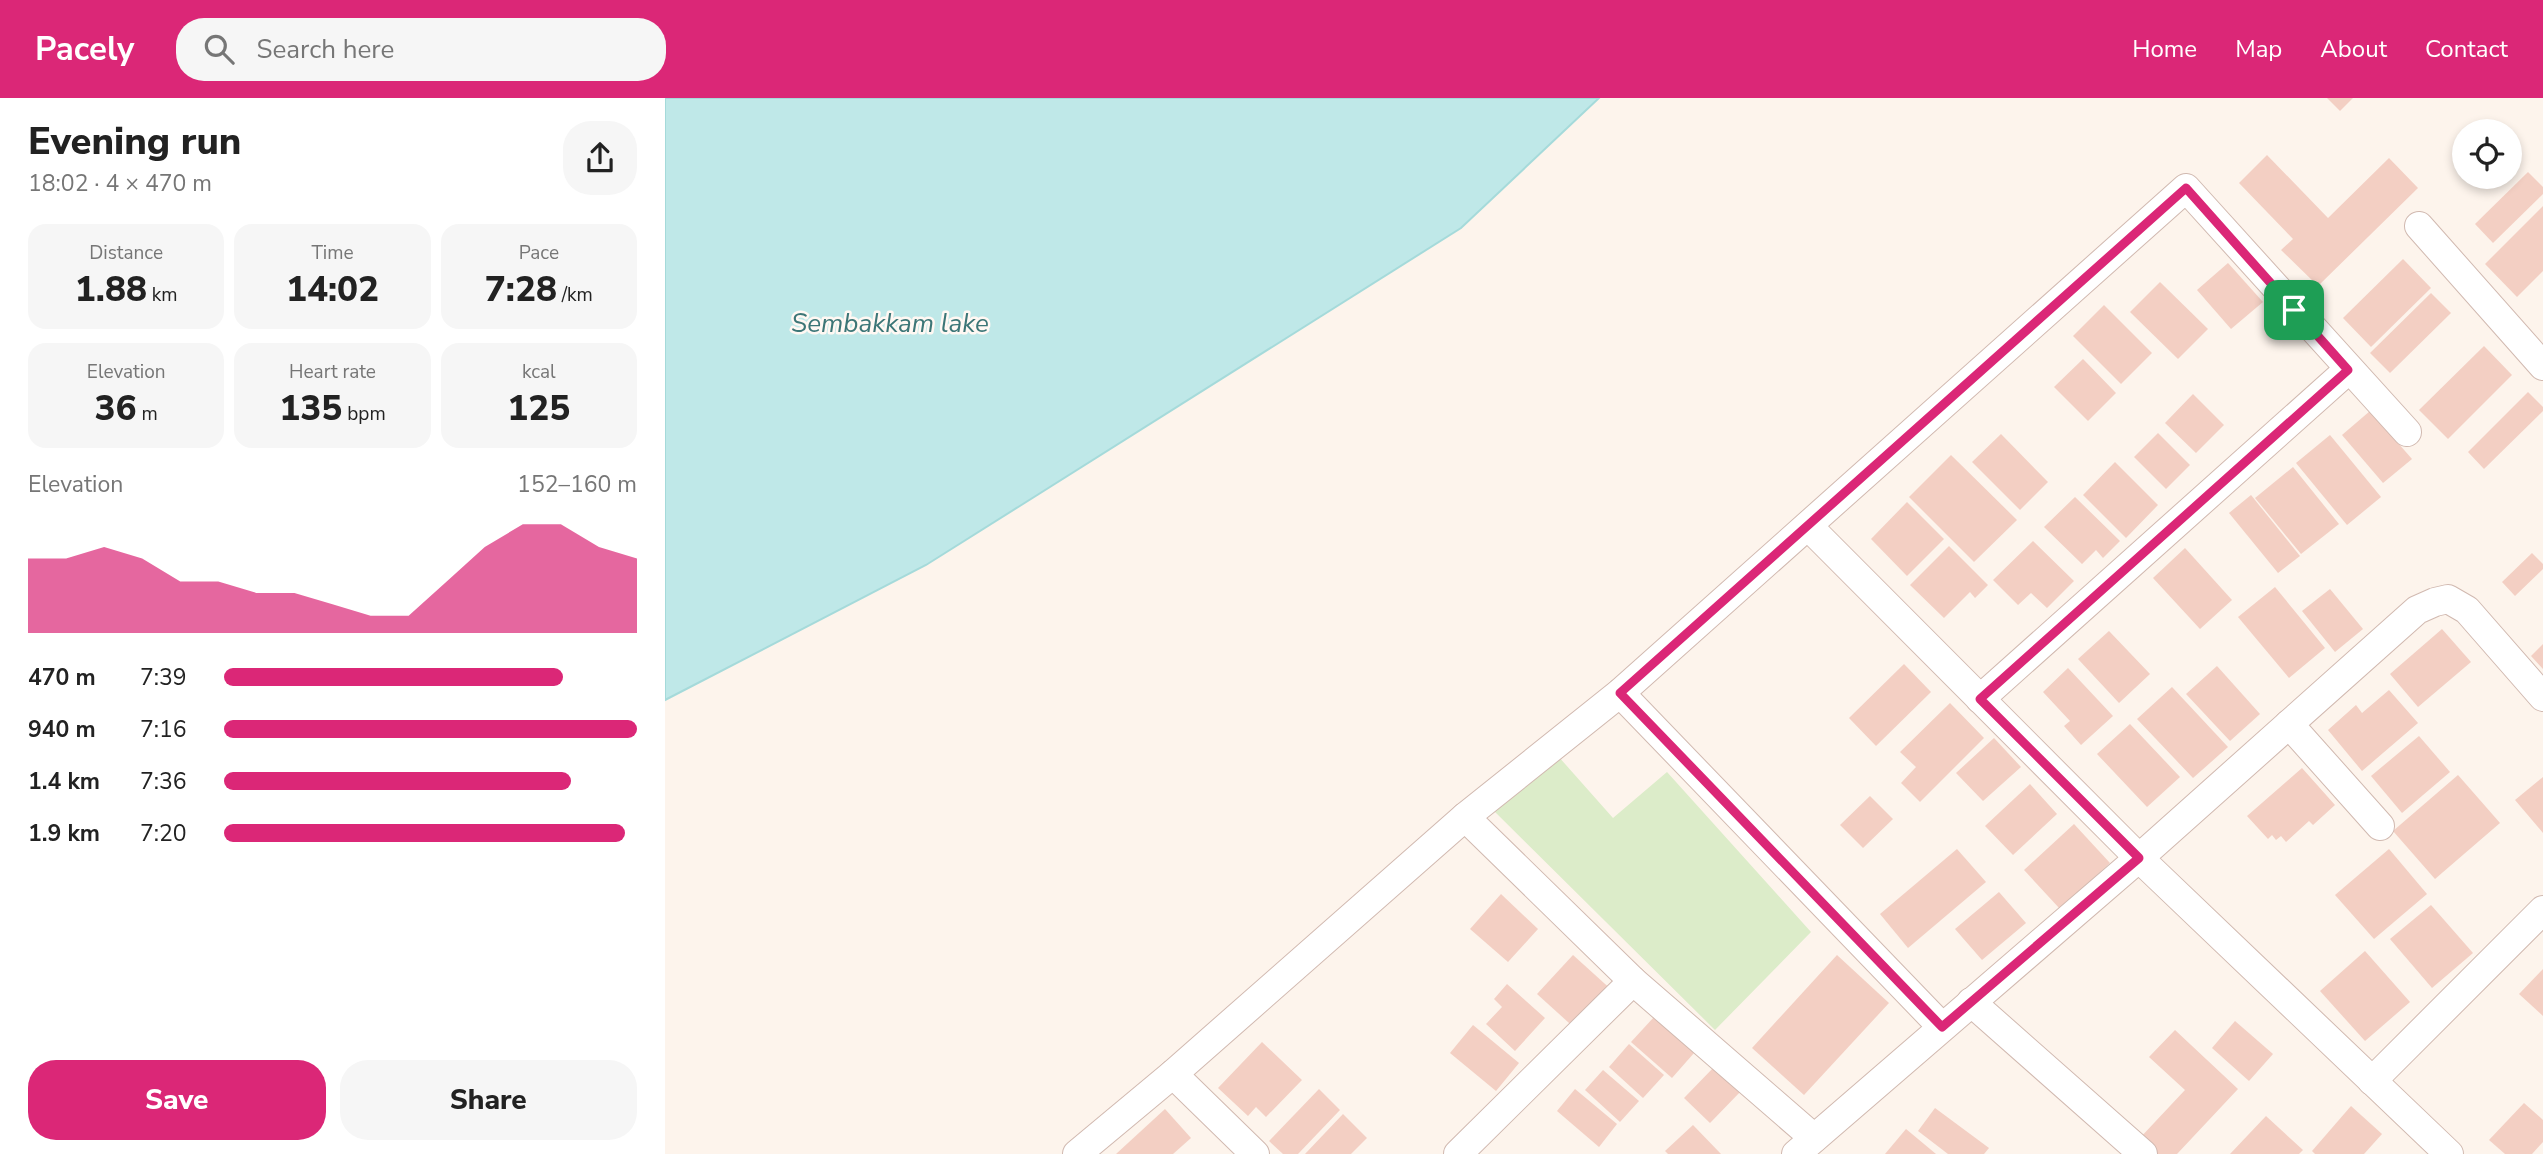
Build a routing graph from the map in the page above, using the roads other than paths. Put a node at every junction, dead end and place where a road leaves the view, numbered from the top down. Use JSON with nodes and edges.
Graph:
{"nodes":[{"id":1,"x":2419,"y":226,"type":"dead end"},
{"id":2,"x":2543,"y":366,"type":"edge"},
{"id":3,"x":2348,"y":370,"type":"junction"},
{"id":4,"x":2407,"y":432,"type":"dead end"},
{"id":5,"x":1808,"y":526,"type":"junction"},
{"id":6,"x":1620,"y":693,"type":"junction"},
{"id":7,"x":2543,"y":697,"type":"edge"},
{"id":8,"x":1980,"y":699,"type":"junction"},
{"id":9,"x":2289,"y":724,"type":"junction"},
{"id":10,"x":1465,"y":817,"type":"junction"},
{"id":11,"x":2380,"y":826,"type":"dead end"},
{"id":12,"x":2139,"y":858,"type":"junction"},
{"id":13,"x":2543,"y":910,"type":"edge"},
{"id":14,"x":1633,"y":981,"type":"junction"},
{"id":15,"x":1971,"y":1002,"type":"junction"},
{"id":16,"x":1942,"y":1027,"type":"junction"},
{"id":17,"x":1173,"y":1074,"type":"junction"},
{"id":18,"x":2372,"y":1081,"type":"junction"},
{"id":19,"x":1805,"y":1146,"type":"edge"},
{"id":20,"x":1077,"y":1154,"type":"edge"},
{"id":21,"x":1255,"y":1154,"type":"edge"},
{"id":22,"x":1458,"y":1154,"type":"edge"},
{"id":23,"x":2143,"y":1154,"type":"edge"},
{"id":24,"x":2449,"y":1154,"type":"edge"}],
"edges":[{"from":1,"to":2,"type":"street"},
{"from":3,"to":4,"type":"street"},
{"from":3,"to":5,"type":"street"},
{"from":3,"to":8,"type":"street"},
{"from":5,"to":6,"type":"street"},
{"from":5,"to":8,"type":"street"},
{"from":6,"to":10,"type":"street"},
{"from":6,"to":16,"type":"street"},
{"from":7,"to":9,"type":"street"},
{"from":8,"to":12,"type":"street"},
{"from":9,"to":11,"type":"street"},
{"from":9,"to":12,"type":"street"},
{"from":10,"to":14,"type":"street"},
{"from":10,"to":17,"type":"street"},
{"from":12,"to":15,"type":"street"},
{"from":12,"to":18,"type":"street"},
{"from":13,"to":18,"type":"street"},
{"from":14,"to":19,"type":"street"},
{"from":14,"to":22,"type":"street"},
{"from":15,"to":16,"type":"street"},
{"from":15,"to":23,"type":"street"},
{"from":16,"to":19,"type":"street"},
{"from":17,"to":20,"type":"street"},
{"from":17,"to":21,"type":"street"},
{"from":18,"to":24,"type":"street"}]}
